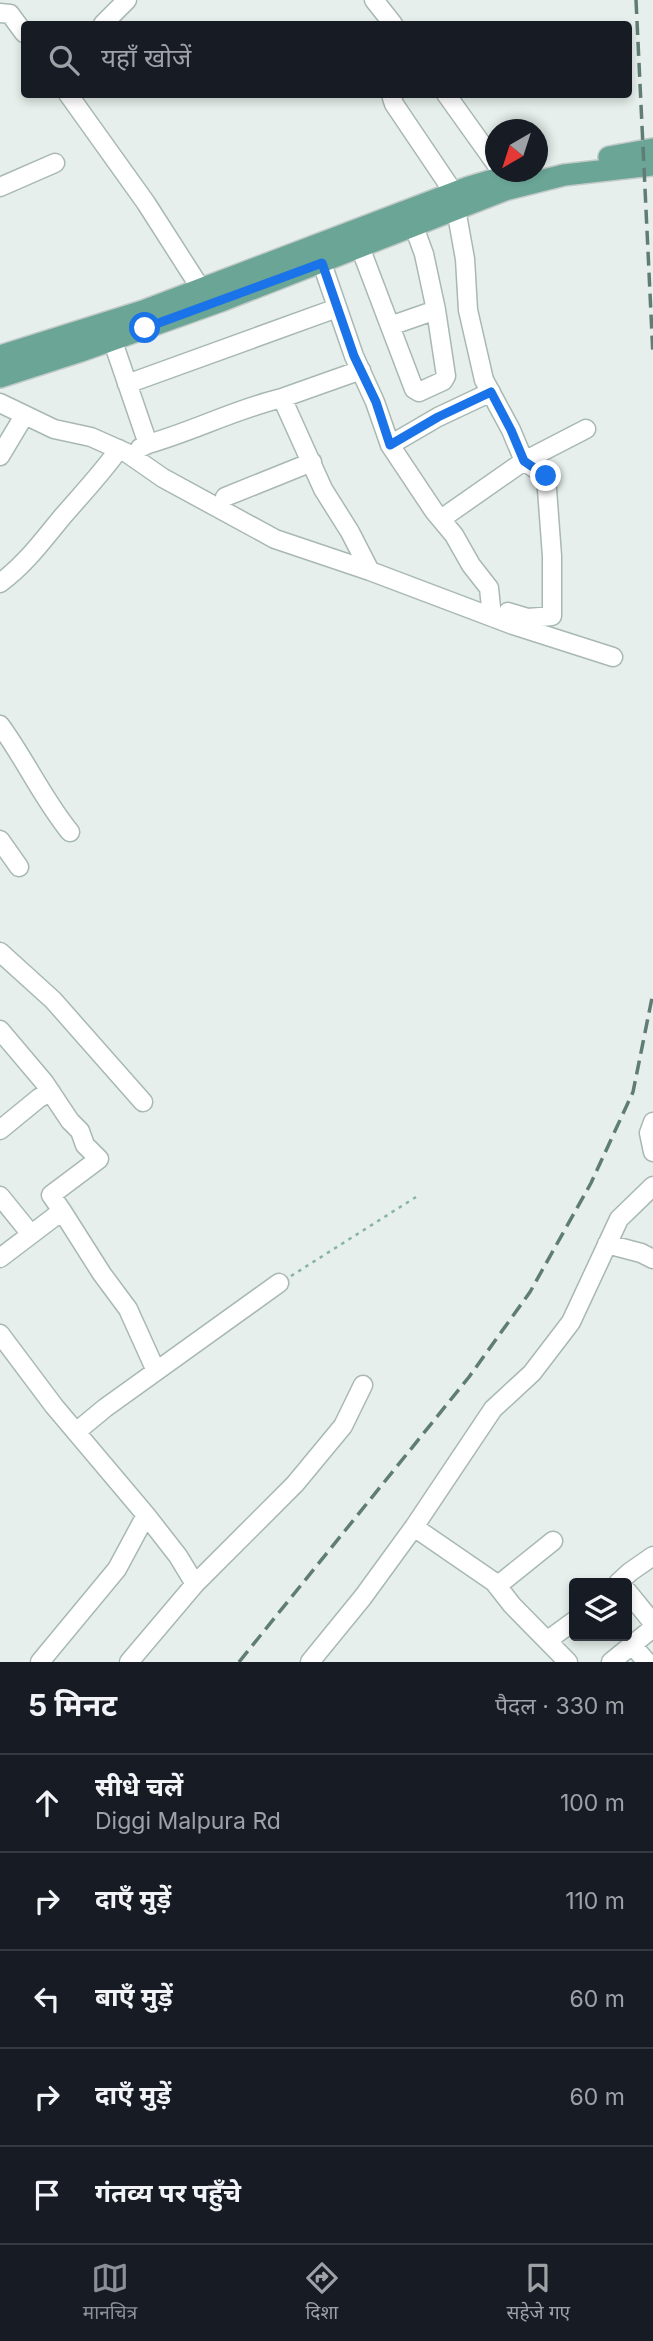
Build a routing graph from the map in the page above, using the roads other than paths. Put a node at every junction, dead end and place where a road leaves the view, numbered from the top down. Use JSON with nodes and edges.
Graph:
{"nodes":[{"id":1,"x":127,"y":0,"type":"edge"},
{"id":2,"x":373,"y":0,"type":"edge"},
{"id":3,"x":0,"y":13,"type":"edge"},
{"id":4,"x":106,"y":21,"type":"edge"},
{"id":5,"x":390,"y":21,"type":"edge"},
{"id":6,"x":21,"y":29,"type":"edge"},
{"id":7,"x":71,"y":98,"type":"edge"},
{"id":8,"x":392,"y":98,"type":"edge"},
{"id":9,"x":450,"y":98,"type":"edge"},
{"id":10,"x":485,"y":137,"type":"edge"},
{"id":11,"x":653,"y":149,"type":"edge"},
{"id":12,"x":55,"y":163,"type":"dead end"},
{"id":13,"x":653,"y":165,"type":"edge"},
{"id":14,"x":548,"y":167,"type":"edge"},
{"id":15,"x":548,"y":175,"type":"edge"},
{"id":16,"x":510,"y":182,"type":"edge"},
{"id":17,"x":0,"y":187,"type":"edge"},
{"id":18,"x":455,"y":201,"type":"junction"},
{"id":19,"x":410,"y":226,"type":"junction"},
{"id":20,"x":360,"y":247,"type":"junction"},
{"id":21,"x":318,"y":253,"type":"junction"},
{"id":22,"x":201,"y":289,"type":"junction"},
{"id":23,"x":337,"y":307,"type":"junction"},
{"id":24,"x":436,"y":310,"type":"junction"},
{"id":25,"x":390,"y":326,"type":"junction"},
{"id":26,"x":112,"y":339,"type":"junction"},
{"id":27,"x":0,"y":356,"type":"edge"},
{"id":28,"x":361,"y":370,"type":"junction"},
{"id":29,"x":0,"y":377,"type":"edge"},
{"id":30,"x":127,"y":384,"type":"junction"},
{"id":31,"x":491,"y":392,"type":"junction"},
{"id":32,"x":282,"y":398,"type":"junction"},
{"id":33,"x":0,"y":403,"type":"edge"},
{"id":34,"x":24,"y":416,"type":"junction"},
{"id":35,"x":586,"y":429,"type":"dead end"},
{"id":36,"x":148,"y":444,"type":"junction"},
{"id":37,"x":390,"y":445,"type":"junction"},
{"id":38,"x":123,"y":451,"type":"junction"},
{"id":39,"x":0,"y":456,"type":"edge"},
{"id":40,"x":524,"y":461,"type":"junction"},
{"id":41,"x":312,"y":462,"type":"junction"},
{"id":42,"x":225,"y":496,"type":"dead end"},
{"id":43,"x":441,"y":519,"type":"junction"},
{"id":44,"x":370,"y":571,"type":"junction"},
{"id":45,"x":0,"y":583,"type":"edge"},
{"id":46,"x":491,"y":612,"type":"junction"},
{"id":47,"x":613,"y":657,"type":"dead end"},
{"id":48,"x":0,"y":725,"type":"edge"},
{"id":49,"x":70,"y":832,"type":"dead end"},
{"id":50,"x":0,"y":840,"type":"edge"},
{"id":51,"x":19,"y":867,"type":"dead end"},
{"id":52,"x":0,"y":952,"type":"edge"},
{"id":53,"x":0,"y":1030,"type":"edge"},
{"id":54,"x":51,"y":1092,"type":"junction"},
{"id":55,"x":143,"y":1102,"type":"dead end"},
{"id":56,"x":653,"y":1122,"type":"edge"},
{"id":57,"x":0,"y":1130,"type":"edge"},
{"id":58,"x":653,"y":1152,"type":"edge"},
{"id":59,"x":653,"y":1186,"type":"edge"},
{"id":60,"x":0,"y":1196,"type":"edge"},
{"id":61,"x":62,"y":1211,"type":"junction"},
{"id":62,"x":30,"y":1233,"type":"junction"},
{"id":63,"x":607,"y":1244,"type":"junction"},
{"id":64,"x":0,"y":1258,"type":"edge"},
{"id":65,"x":653,"y":1259,"type":"edge"},
{"id":66,"x":279,"y":1283,"type":"road end"},
{"id":67,"x":0,"y":1334,"type":"edge"},
{"id":68,"x":156,"y":1371,"type":"junction"},
{"id":69,"x":363,"y":1385,"type":"dead end"},
{"id":70,"x":76,"y":1432,"type":"junction"},
{"id":71,"x":146,"y":1515,"type":"junction"},
{"id":72,"x":414,"y":1527,"type":"junction"},
{"id":73,"x":553,"y":1541,"type":"dead end"},
{"id":74,"x":653,"y":1556,"type":"edge"},
{"id":75,"x":629,"y":1578,"type":"edge"},
{"id":76,"x":195,"y":1584,"type":"junction"},
{"id":77,"x":497,"y":1586,"type":"junction"},
{"id":78,"x":632,"y":1599,"type":"edge"},
{"id":79,"x":569,"y":1625,"type":"edge"},
{"id":80,"x":653,"y":1625,"type":"edge"},
{"id":81,"x":548,"y":1640,"type":"junction"},
{"id":82,"x":632,"y":1645,"type":"junction"},
{"id":83,"x":40,"y":1662,"type":"edge"},
{"id":84,"x":128,"y":1662,"type":"edge"},
{"id":85,"x":310,"y":1662,"type":"edge"},
{"id":86,"x":568,"y":1662,"type":"edge"},
{"id":87,"x":611,"y":1662,"type":"edge"},
{"id":88,"x":647,"y":1662,"type":"edge"}],
"edges":[{"from":1,"to":4,"type":"street"},
{"from":2,"to":5,"type":"street"},
{"from":3,"to":6,"type":"street"},
{"from":7,"to":22,"type":"street"},
{"from":8,"to":18,"type":"street"},
{"from":9,"to":10,"type":"street"},
{"from":11,"to":14,"type":"main road"},
{"from":12,"to":17,"type":"street"},
{"from":13,"to":15,"type":"main road"},
{"from":16,"to":18,"type":"main road"},
{"from":18,"to":19,"type":"main road"},
{"from":18,"to":21,"type":"main road"},
{"from":18,"to":31,"type":"street"},
{"from":19,"to":20,"type":"main road"},
{"from":19,"to":24,"type":"street"},
{"from":20,"to":21,"type":"main road"},
{"from":20,"to":25,"type":"street"},
{"from":21,"to":22,"type":"main road"},
{"from":21,"to":23,"type":"street"},
{"from":21,"to":26,"type":"main road"},
{"from":22,"to":27,"type":"main road"},
{"from":23,"to":28,"type":"street"},
{"from":23,"to":30,"type":"street"},
{"from":24,"to":25,"type":"street"},
{"from":24,"to":25,"type":"street"},
{"from":26,"to":29,"type":"main road"},
{"from":26,"to":30,"type":"street"},
{"from":28,"to":32,"type":"street"},
{"from":28,"to":37,"type":"street"},
{"from":30,"to":36,"type":"street"},
{"from":31,"to":37,"type":"street"},
{"from":31,"to":40,"type":"street"},
{"from":32,"to":36,"type":"street"},
{"from":32,"to":41,"type":"street"},
{"from":33,"to":34,"type":"street"},
{"from":34,"to":38,"type":"street"},
{"from":34,"to":39,"type":"street"},
{"from":35,"to":40,"type":"street"},
{"from":36,"to":38,"type":"street"},
{"from":37,"to":43,"type":"street"},
{"from":38,"to":44,"type":"street"},
{"from":38,"to":45,"type":"street"},
{"from":40,"to":43,"type":"street"},
{"from":40,"to":46,"type":"street"},
{"from":41,"to":42,"type":"street"},
{"from":41,"to":44,"type":"street"},
{"from":43,"to":46,"type":"street"},
{"from":44,"to":46,"type":"street"},
{"from":46,"to":47,"type":"street"},
{"from":48,"to":49,"type":"street"},
{"from":50,"to":51,"type":"street"},
{"from":52,"to":55,"type":"street"},
{"from":53,"to":54,"type":"street"},
{"from":54,"to":57,"type":"street"},
{"from":54,"to":61,"type":"street"},
{"from":56,"to":58,"type":"street"},
{"from":59,"to":63,"type":"street"},
{"from":60,"to":62,"type":"street"},
{"from":61,"to":62,"type":"street"},
{"from":61,"to":68,"type":"street"},
{"from":62,"to":64,"type":"street"},
{"from":63,"to":65,"type":"street"},
{"from":63,"to":72,"type":"street"},
{"from":66,"to":68,"type":"street"},
{"from":67,"to":70,"type":"street"},
{"from":68,"to":70,"type":"street"},
{"from":69,"to":76,"type":"street"},
{"from":70,"to":71,"type":"street"},
{"from":71,"to":76,"type":"street"},
{"from":71,"to":83,"type":"street"},
{"from":72,"to":77,"type":"street"},
{"from":72,"to":85,"type":"street"},
{"from":73,"to":77,"type":"street"},
{"from":74,"to":75,"type":"street"},
{"from":76,"to":84,"type":"street"},
{"from":77,"to":81,"type":"street"},
{"from":78,"to":80,"type":"street"},
{"from":79,"to":81,"type":"street"},
{"from":80,"to":82,"type":"street"},
{"from":81,"to":86,"type":"street"},
{"from":82,"to":87,"type":"street"},
{"from":82,"to":88,"type":"street"}]}
